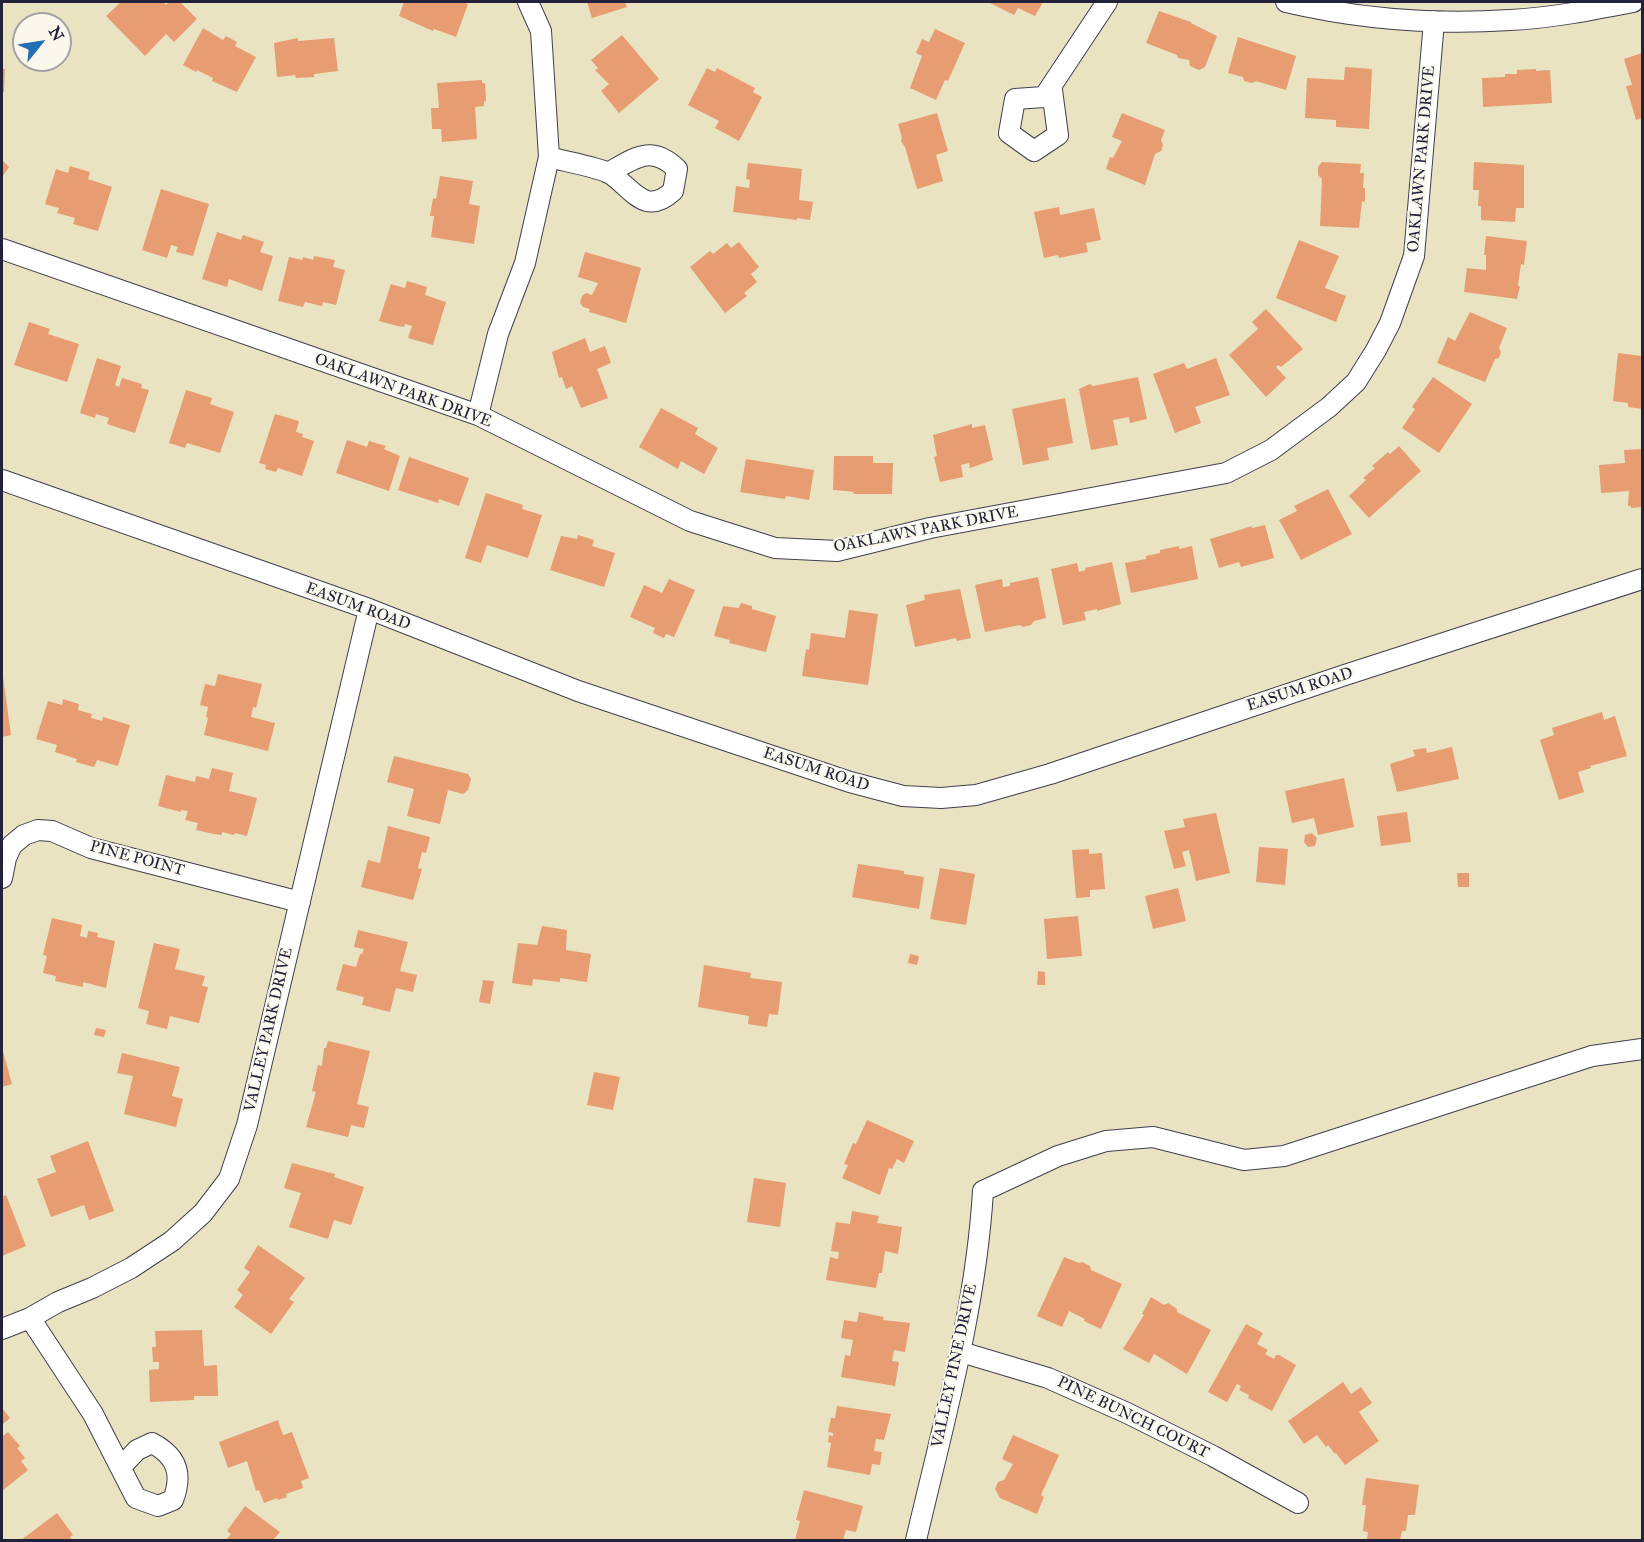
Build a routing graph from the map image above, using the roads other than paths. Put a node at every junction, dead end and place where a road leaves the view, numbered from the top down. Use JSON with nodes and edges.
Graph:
{"nodes":[{"id":1,"x":528,"y":2,"type":"edge"},
{"id":2,"x":1107,"y":2,"type":"edge"},
{"id":3,"x":1286,"y":2,"type":"edge"},
{"id":4,"x":1633,"y":2,"type":"edge"},
{"id":5,"x":1434,"y":21,"type":"junction"},
{"id":6,"x":1052,"y":90,"type":"dead end"},
{"id":7,"x":549,"y":157,"type":"junction"},
{"id":8,"x":608,"y":173,"type":"dead end"},
{"id":9,"x":2,"y":249,"type":"edge"},
{"id":10,"x":478,"y":415,"type":"junction"},
{"id":11,"x":2,"y":480,"type":"edge"},
{"id":12,"x":1642,"y":579,"type":"edge"},
{"id":13,"x":369,"y":609,"type":"junction"},
{"id":14,"x":2,"y":878,"type":"edge"},
{"id":15,"x":300,"y":902,"type":"junction"},
{"id":16,"x":1642,"y":1049,"type":"edge"},
{"id":17,"x":30,"y":1318,"type":"junction"},
{"id":18,"x":2,"y":1329,"type":"edge"},
{"id":19,"x":961,"y":1352,"type":"junction"},
{"id":20,"x":121,"y":1467,"type":"dead end"},
{"id":21,"x":1298,"y":1503,"type":"dead end"},
{"id":22,"x":916,"y":1540,"type":"edge"}],
"edges":[{"from":1,"to":7,"type":"street"},
{"from":2,"to":6,"type":"street"},
{"from":3,"to":5,"type":"street"},
{"from":4,"to":5,"type":"street"},
{"from":5,"to":10,"type":"street","name":"OAKLAWN PARK DRIVE"},
{"from":7,"to":8,"type":"street"},
{"from":7,"to":10,"type":"street"},
{"from":9,"to":10,"type":"street","name":"OAKLAWN PARK DRIVE"},
{"from":11,"to":13,"type":"street","name":"EASUM ROAD"},
{"from":12,"to":13,"type":"street","name":"EASUM ROAD"},
{"from":13,"to":15,"type":"street","name":"VALLEY PARK DRIVE"},
{"from":14,"to":15,"type":"street","name":"PINE POINT"},
{"from":15,"to":17,"type":"street","name":"VALLEY PARK DRIVE"},
{"from":16,"to":19,"type":"street","name":"VALLEY PINE DRIVE"},
{"from":17,"to":18,"type":"street","name":"VALLEY PARK DRIVE"},
{"from":17,"to":20,"type":"street"},
{"from":19,"to":21,"type":"street","name":"PINE BUNCH COURT"},
{"from":19,"to":22,"type":"street","name":"VALLEY PINE DRIVE"}]}
